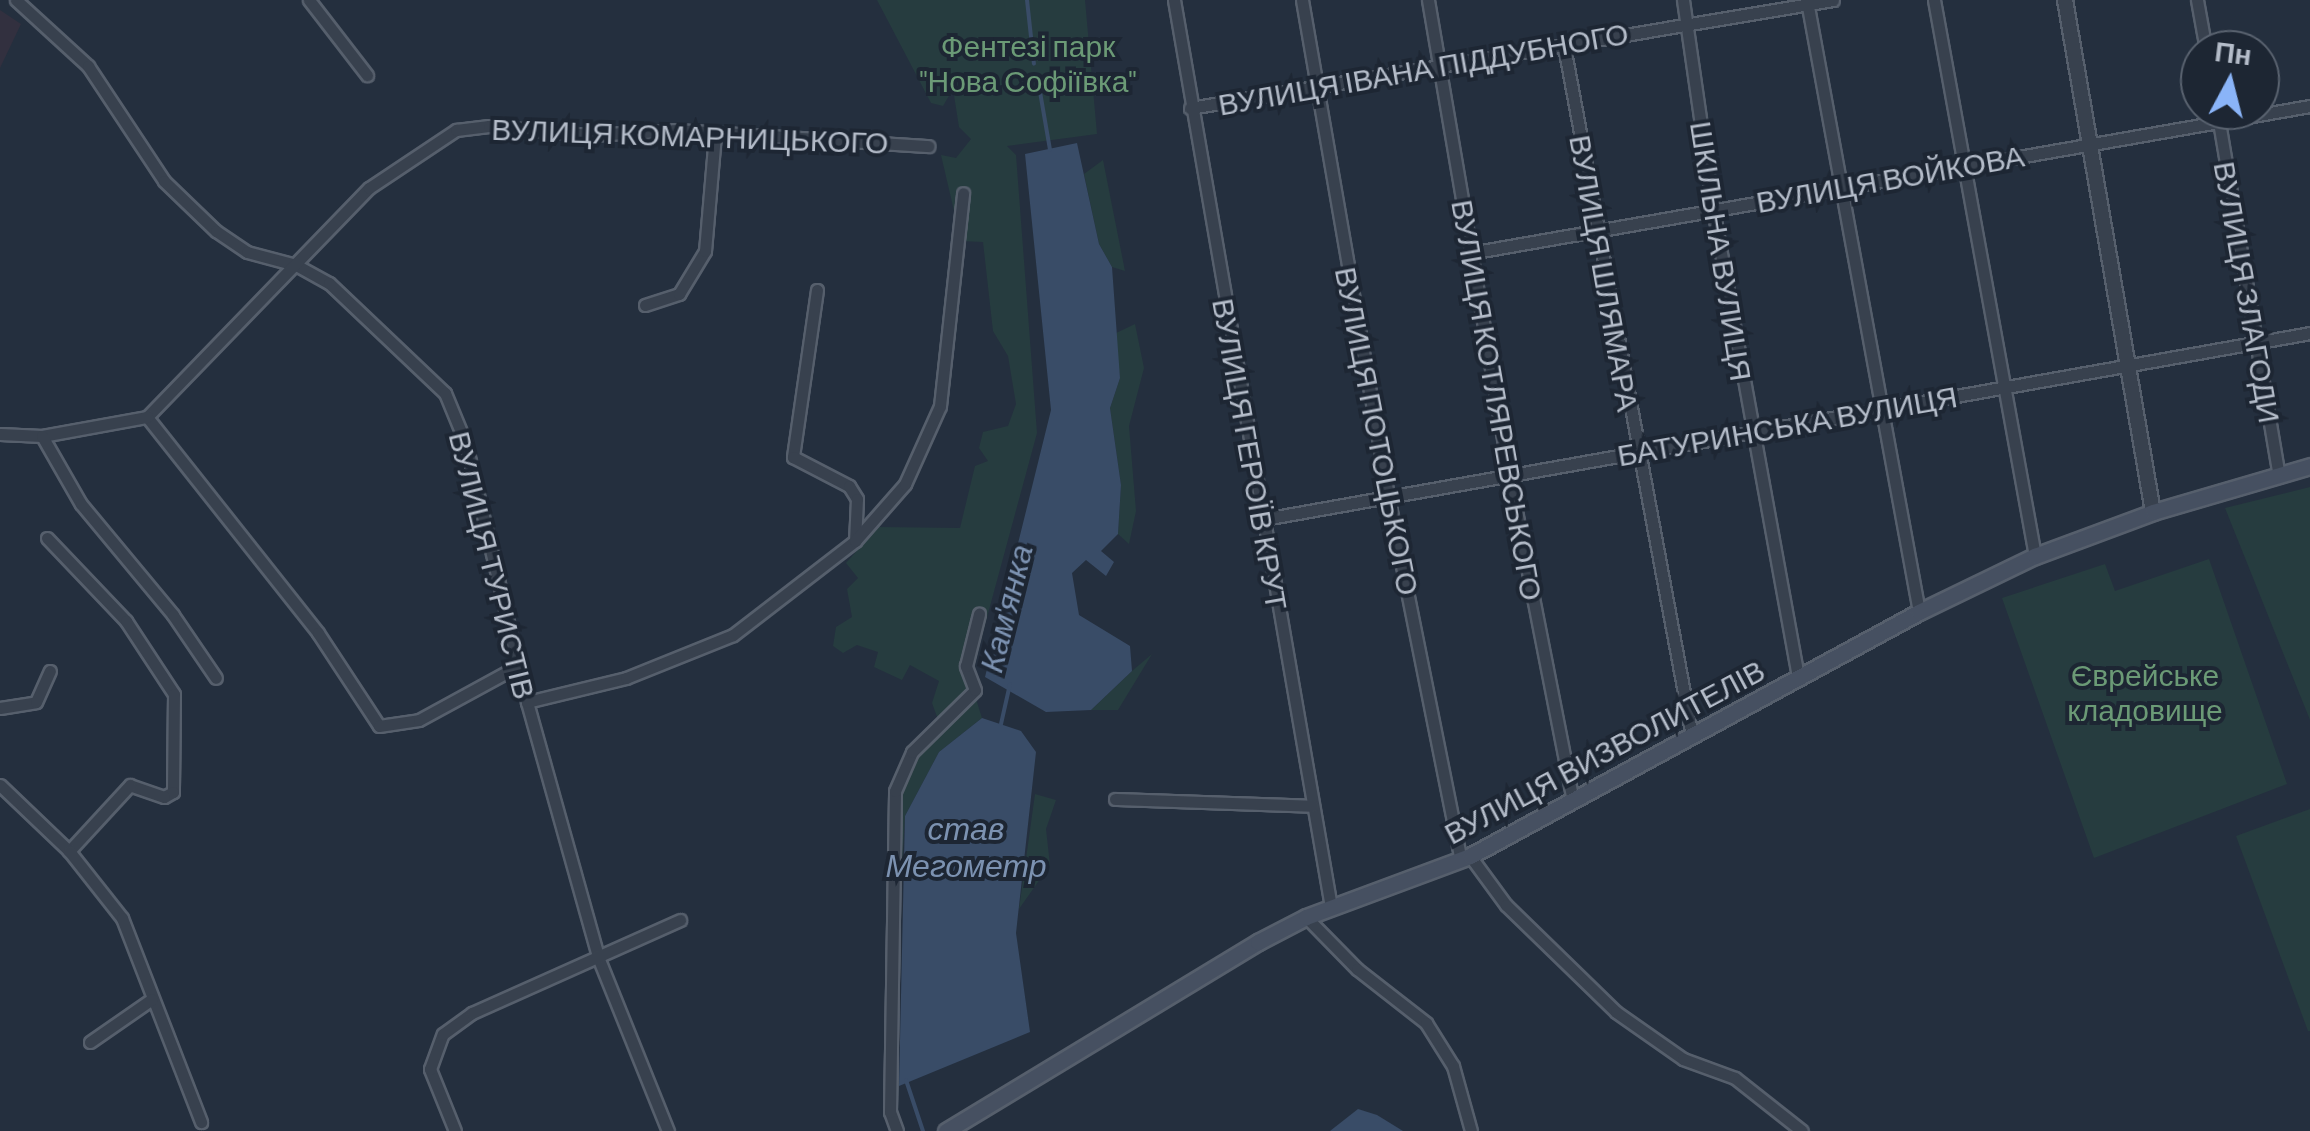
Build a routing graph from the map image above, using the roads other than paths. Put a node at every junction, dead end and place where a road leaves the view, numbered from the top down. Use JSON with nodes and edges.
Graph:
{"nodes":[{"id":1,"x":16,"y":0,"type":"edge"},
{"id":2,"x":309,"y":0,"type":"edge"},
{"id":3,"x":1174,"y":0,"type":"edge"},
{"id":4,"x":1302,"y":0,"type":"edge"},
{"id":5,"x":1428,"y":0,"type":"edge"},
{"id":6,"x":1683,"y":0,"type":"edge"},
{"id":7,"x":1833,"y":0,"type":"edge"},
{"id":8,"x":1934,"y":0,"type":"edge"},
{"id":9,"x":2065,"y":0,"type":"edge"},
{"id":10,"x":2196,"y":0,"type":"edge"},
{"id":11,"x":1807,"y":3,"type":"edge"},
{"id":12,"x":1687,"y":22,"type":"junction"},
{"id":13,"x":2202,"y":30,"type":"edge"},
{"id":14,"x":1564,"y":46,"type":"junction"},
{"id":15,"x":1439,"y":67,"type":"junction"},
{"id":16,"x":368,"y":74,"type":"dead end"},
{"id":17,"x":1315,"y":87,"type":"junction"},
{"id":18,"x":2310,"y":106,"type":"edge"},
{"id":19,"x":1190,"y":108,"type":"junction"},
{"id":20,"x":2280,"y":109,"type":"edge"},
{"id":21,"x":2180,"y":124,"type":"edge"},
{"id":22,"x":2220,"y":130,"type":"edge"},
{"id":23,"x":715,"y":134,"type":"junction"},
{"id":24,"x":2090,"y":143,"type":"junction"},
{"id":25,"x":928,"y":146,"type":"dead end"},
{"id":26,"x":1962,"y":166,"type":"junction"},
{"id":27,"x":1841,"y":187,"type":"junction"},
{"id":28,"x":963,"y":193,"type":"dead end"},
{"id":29,"x":1713,"y":209,"type":"junction"},
{"id":30,"x":1598,"y":229,"type":"junction"},
{"id":31,"x":1470,"y":253,"type":"junction"},
{"id":32,"x":296,"y":264,"type":"junction"},
{"id":33,"x":817,"y":290,"type":"dead end"},
{"id":34,"x":645,"y":304,"type":"dead end"},
{"id":35,"x":2310,"y":333,"type":"edge"},
{"id":36,"x":2256,"y":342,"type":"junction"},
{"id":37,"x":2128,"y":364,"type":"junction"},
{"id":38,"x":2002,"y":386,"type":"junction"},
{"id":39,"x":1878,"y":409,"type":"junction"},
{"id":40,"x":147,"y":417,"type":"junction"},
{"id":41,"x":1752,"y":432,"type":"junction"},
{"id":42,"x":0,"y":434,"type":"edge"},
{"id":43,"x":42,"y":436,"type":"junction"},
{"id":44,"x":1638,"y":452,"type":"junction"},
{"id":45,"x":2310,"y":466,"type":"edge"},
{"id":46,"x":1509,"y":475,"type":"junction"},
{"id":47,"x":2278,"y":475,"type":"junction"},
{"id":48,"x":1388,"y":496,"type":"junction"},
{"id":49,"x":2153,"y":512,"type":"junction"},
{"id":50,"x":1264,"y":518,"type":"junction"},
{"id":51,"x":47,"y":538,"type":"dead end"},
{"id":52,"x":856,"y":541,"type":"junction"},
{"id":53,"x":2036,"y":556,"type":"junction"},
{"id":54,"x":1919,"y":612,"type":"junction"},
{"id":55,"x":979,"y":614,"type":"dead end"},
{"id":56,"x":518,"y":666,"type":"junction"},
{"id":57,"x":50,"y":671,"type":"dead end"},
{"id":58,"x":216,"y":678,"type":"dead end"},
{"id":59,"x":1798,"y":679,"type":"junction"},
{"id":60,"x":528,"y":702,"type":"junction"},
{"id":61,"x":0,"y":708,"type":"edge"},
{"id":62,"x":1692,"y":736,"type":"junction"},
{"id":63,"x":0,"y":786,"type":"edge"},
{"id":64,"x":1115,"y":799,"type":"dead end"},
{"id":65,"x":1574,"y":800,"type":"junction"},
{"id":66,"x":1313,"y":806,"type":"junction"},
{"id":67,"x":69,"y":851,"type":"junction"},
{"id":68,"x":1465,"y":858,"type":"junction"},
{"id":69,"x":1331,"y":908,"type":"junction"},
{"id":70,"x":1306,"y":917,"type":"junction"},
{"id":71,"x":680,"y":920,"type":"dead end"},
{"id":72,"x":598,"y":957,"type":"junction"},
{"id":73,"x":152,"y":999,"type":"junction"},
{"id":74,"x":90,"y":1042,"type":"dead end"},
{"id":75,"x":201,"y":1122,"type":"dead end"},
{"id":76,"x":972,"y":1124,"type":"edge"},
{"id":77,"x":947,"y":1130,"type":"edge"},
{"id":78,"x":455,"y":1131,"type":"edge"},
{"id":79,"x":668,"y":1131,"type":"edge"},
{"id":80,"x":896,"y":1131,"type":"edge"},
{"id":81,"x":1471,"y":1131,"type":"edge"},
{"id":82,"x":1802,"y":1131,"type":"edge"}],
"edges":[{"from":1,"to":32,"type":"street","name":"ВУЛИЦЯ ТУРИСТІВ"},
{"from":2,"to":16,"type":"street"},
{"from":3,"to":19,"type":"street","name":"ВУЛИЦЯ ГЕРОЇВ КРУТ"},
{"from":4,"to":17,"type":"street","name":"ВУЛИЦЯ ПОТОЦЬКОГО"},
{"from":5,"to":15,"type":"street","name":"ВУЛИЦЯ КОТЛЯРЕВСЬКОГО"},
{"from":6,"to":12,"type":"street","name":"ШКІЛЬНА ВУЛИЦЯ"},
{"from":7,"to":11,"type":"street","name":"ВУЛИЦЯ ІВАНА ПІДДУБНОГО"},
{"from":8,"to":26,"type":"street"},
{"from":9,"to":24,"type":"street"},
{"from":10,"to":13,"type":"street"},
{"from":11,"to":12,"type":"street","name":"ВУЛИЦЯ ІВАНА ПІДДУБНОГО"},
{"from":11,"to":27,"type":"street"},
{"from":12,"to":14,"type":"street","name":"ВУЛИЦЯ ІВАНА ПІДДУБНОГО"},
{"from":12,"to":29,"type":"street","name":"ШКІЛЬНА ВУЛИЦЯ"},
{"from":14,"to":15,"type":"street","name":"ВУЛИЦЯ ІВАНА ПІДДУБНОГО"},
{"from":14,"to":30,"type":"street","name":"ВУЛИЦЯ ШЛЯМАРА"},
{"from":15,"to":17,"type":"street","name":"ВУЛИЦЯ ІВАНА ПІДДУБНОГО"},
{"from":15,"to":31,"type":"street","name":"ВУЛИЦЯ КОТЛЯРЕВСЬКОГО"},
{"from":17,"to":19,"type":"street","name":"ВУЛИЦЯ ІВАНА ПІДДУБНОГО"},
{"from":17,"to":48,"type":"street","name":"ВУЛИЦЯ ПОТОЦЬКОГО"},
{"from":18,"to":20,"type":"street","name":"ВУЛИЦЯ ВОЙКОВА"},
{"from":19,"to":50,"type":"street","name":"ВУЛИЦЯ ГЕРОЇВ КРУТ"},
{"from":21,"to":24,"type":"street","name":"ВУЛИЦЯ ВОЙКОВА"},
{"from":22,"to":36,"type":"street","name":"ВУЛИЦЯ ЗЛАГОДИ"},
{"from":23,"to":25,"type":"street","name":"ВУЛИЦЯ КОМАРНИЦЬКОГО"},
{"from":23,"to":32,"type":"street","name":"ВУЛИЦЯ КОМАРНИЦЬКОГО"},
{"from":23,"to":34,"type":"street"},
{"from":24,"to":26,"type":"street","name":"ВУЛИЦЯ ВОЙКОВА"},
{"from":24,"to":37,"type":"street"},
{"from":26,"to":27,"type":"street","name":"ВУЛИЦЯ ВОЙКОВА"},
{"from":26,"to":38,"type":"street"},
{"from":27,"to":29,"type":"street","name":"ВУЛИЦЯ ВОЙКОВА"},
{"from":27,"to":39,"type":"street"},
{"from":28,"to":52,"type":"street"},
{"from":29,"to":30,"type":"street","name":"ВУЛИЦЯ ВОЙКОВА"},
{"from":29,"to":41,"type":"street","name":"ШКІЛЬНА ВУЛИЦЯ"},
{"from":30,"to":31,"type":"street","name":"ВУЛИЦЯ ВОЙКОВА"},
{"from":30,"to":44,"type":"street","name":"ВУЛИЦЯ ШЛЯМАРА"},
{"from":31,"to":46,"type":"street","name":"ВУЛИЦЯ КОТЛЯРЕВСЬКОГО"},
{"from":32,"to":40,"type":"street","name":"ВУЛИЦЯ КОМАРНИЦЬКОГО"},
{"from":32,"to":56,"type":"street","name":"ВУЛИЦЯ ТУРИСТІВ"},
{"from":33,"to":52,"type":"street"},
{"from":35,"to":36,"type":"street","name":"БАТУРИНСЬКА ВУЛИЦЯ"},
{"from":36,"to":37,"type":"street","name":"БАТУРИНСЬКА ВУЛИЦЯ"},
{"from":36,"to":47,"type":"street","name":"ВУЛИЦЯ ЗЛАГОДИ"},
{"from":37,"to":38,"type":"street","name":"БАТУРИНСЬКА ВУЛИЦЯ"},
{"from":37,"to":49,"type":"street"},
{"from":38,"to":39,"type":"street","name":"БАТУРИНСЬКА ВУЛИЦЯ"},
{"from":38,"to":53,"type":"street"},
{"from":39,"to":41,"type":"street","name":"БАТУРИНСЬКА ВУЛИЦЯ"},
{"from":39,"to":54,"type":"street"},
{"from":40,"to":43,"type":"street"},
{"from":40,"to":56,"type":"street"},
{"from":41,"to":44,"type":"street","name":"БАТУРИНСЬКА ВУЛИЦЯ"},
{"from":41,"to":59,"type":"street","name":"ШКІЛЬНА ВУЛИЦЯ"},
{"from":42,"to":43,"type":"street"},
{"from":43,"to":58,"type":"street"},
{"from":44,"to":46,"type":"street","name":"БАТУРИНСЬКА ВУЛИЦЯ"},
{"from":44,"to":62,"type":"street","name":"ВУЛИЦЯ ШЛЯМАРА"},
{"from":45,"to":47,"type":"main road","name":"ВУЛИЦЯ ВИЗВОЛИТЕЛІВ"},
{"from":46,"to":48,"type":"street","name":"БАТУРИНСЬКА ВУЛИЦЯ"},
{"from":46,"to":65,"type":"street","name":"ВУЛИЦЯ КОТЛЯРЕВСЬКОГО"},
{"from":47,"to":49,"type":"main road","name":"ВУЛИЦЯ ВИЗВОЛИТЕЛІВ"},
{"from":48,"to":50,"type":"street","name":"БАТУРИНСЬКА ВУЛИЦЯ"},
{"from":48,"to":68,"type":"street","name":"ВУЛИЦЯ ПОТОЦЬКОГО"},
{"from":49,"to":53,"type":"main road","name":"ВУЛИЦЯ ВИЗВОЛИТЕЛІВ"},
{"from":50,"to":66,"type":"street","name":"ВУЛИЦЯ ГЕРОЇВ КРУТ"},
{"from":51,"to":67,"type":"street"},
{"from":52,"to":60,"type":"street"},
{"from":53,"to":54,"type":"main road","name":"ВУЛИЦЯ ВИЗВОЛИТЕЛІВ"},
{"from":54,"to":59,"type":"main road","name":"ВУЛИЦЯ ВИЗВОЛИТЕЛІВ"},
{"from":55,"to":80,"type":"street"},
{"from":56,"to":60,"type":"street","name":"ВУЛИЦЯ ТУРИСТІВ"},
{"from":57,"to":61,"type":"street"},
{"from":59,"to":62,"type":"main road","name":"ВУЛИЦЯ ВИЗВОЛИТЕЛІВ"},
{"from":60,"to":72,"type":"street","name":"ВУЛИЦЯ ТУРИСТІВ"},
{"from":62,"to":65,"type":"main road","name":"ВУЛИЦЯ ВИЗВОЛИТЕЛІВ"},
{"from":63,"to":67,"type":"street"},
{"from":64,"to":66,"type":"street"},
{"from":65,"to":68,"type":"main road","name":"ВУЛИЦЯ ВИЗВОЛИТЕЛІВ"},
{"from":66,"to":69,"type":"street","name":"ВУЛИЦЯ ГЕРОЇВ КРУТ"},
{"from":67,"to":73,"type":"street"},
{"from":68,"to":69,"type":"main road","name":"ВУЛИЦЯ ВИЗВОЛИТЕЛІВ"},
{"from":68,"to":82,"type":"street"},
{"from":69,"to":70,"type":"main road","name":"ВУЛИЦЯ ВИЗВОЛИТЕЛІВ"},
{"from":70,"to":76,"type":"main road","name":"ВУЛИЦЯ ВИЗВОЛИТЕЛІВ"},
{"from":70,"to":81,"type":"street"},
{"from":71,"to":72,"type":"street"},
{"from":72,"to":78,"type":"street"},
{"from":72,"to":79,"type":"street","name":"ВУЛИЦЯ ТУРИСТІВ"},
{"from":73,"to":74,"type":"street"},
{"from":73,"to":75,"type":"street"},
{"from":76,"to":77,"type":"main road","name":"ВУЛИЦЯ ВИЗВОЛИТЕЛІВ"}]}
